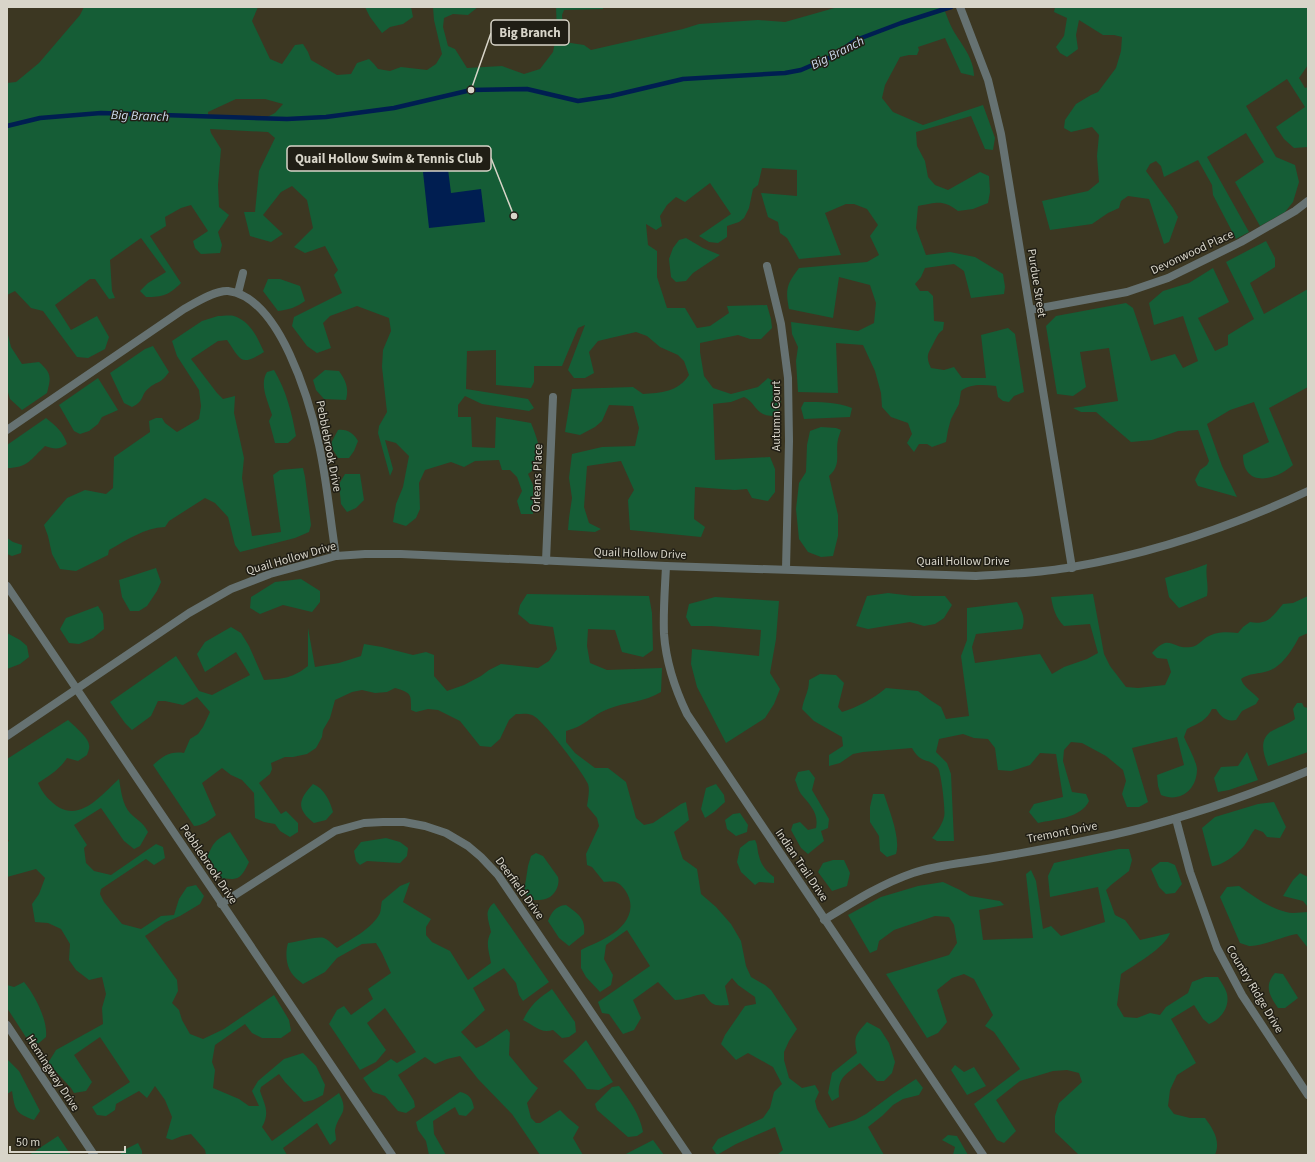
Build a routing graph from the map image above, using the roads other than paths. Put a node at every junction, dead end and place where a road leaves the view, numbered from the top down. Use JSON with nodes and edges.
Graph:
{"nodes":[{"id":1,"x":960,"y":7,"type":"edge"},
{"id":2,"x":1308,"y":201,"type":"edge"},
{"id":3,"x":767,"y":266,"type":"dead end"},
{"id":4,"x":243,"y":273,"type":"dead end"},
{"id":5,"x":238,"y":294,"type":"junction"},
{"id":6,"x":1030,"y":310,"type":"junction"},
{"id":7,"x":553,"y":396,"type":"dead end"},
{"id":8,"x":7,"y":430,"type":"edge"},
{"id":9,"x":1308,"y":491,"type":"edge"},
{"id":10,"x":336,"y":556,"type":"junction"},
{"id":11,"x":546,"y":561,"type":"junction"},
{"id":12,"x":666,"y":566,"type":"junction"},
{"id":13,"x":1072,"y":568,"type":"junction"},
{"id":14,"x":786,"y":569,"type":"junction"},
{"id":15,"x":7,"y":586,"type":"edge"},
{"id":16,"x":76,"y":688,"type":"junction"},
{"id":17,"x":7,"y":736,"type":"edge"},
{"id":18,"x":1308,"y":771,"type":"edge"},
{"id":19,"x":1176,"y":819,"type":"junction"},
{"id":20,"x":221,"y":904,"type":"junction"},
{"id":21,"x":824,"y":920,"type":"junction"},
{"id":22,"x":7,"y":1025,"type":"edge"},
{"id":23,"x":1308,"y":1095,"type":"edge"},
{"id":24,"x":94,"y":1155,"type":"edge"},
{"id":25,"x":392,"y":1155,"type":"edge"},
{"id":26,"x":688,"y":1155,"type":"edge"},
{"id":27,"x":983,"y":1155,"type":"edge"}],
"edges":[{"from":1,"to":6,"type":"street","name":"Purdue Street"},
{"from":2,"to":6,"type":"street","name":"Devonwood Place"},
{"from":3,"to":14,"type":"street","name":"Autumn Court"},
{"from":4,"to":5,"type":"street"},
{"from":5,"to":8,"type":"street","name":"Pebblebrook Drive"},
{"from":5,"to":10,"type":"street","name":"Pebblebrook Drive"},
{"from":6,"to":13,"type":"street","name":"Purdue Street"},
{"from":7,"to":11,"type":"street","name":"Orleans Place"},
{"from":9,"to":13,"type":"street","name":"Quail Hollow Drive"},
{"from":10,"to":11,"type":"street","name":"Quail Hollow Drive"},
{"from":10,"to":16,"type":"street","name":"Quail Hollow Drive"},
{"from":11,"to":12,"type":"street","name":"Quail Hollow Drive"},
{"from":12,"to":14,"type":"street","name":"Quail Hollow Drive"},
{"from":12,"to":21,"type":"street","name":"Indian Trail Drive"},
{"from":13,"to":14,"type":"street","name":"Quail Hollow Drive"},
{"from":15,"to":16,"type":"street","name":"Pebblebrook Drive"},
{"from":16,"to":17,"type":"street","name":"Quail Hollow Drive"},
{"from":16,"to":20,"type":"street","name":"Pebblebrook Drive"},
{"from":18,"to":19,"type":"street","name":"Tremont Drive"},
{"from":19,"to":21,"type":"street","name":"Tremont Drive"},
{"from":19,"to":23,"type":"street","name":"Country Ridge Drive"},
{"from":20,"to":25,"type":"street","name":"Pebblebrook Drive"},
{"from":20,"to":26,"type":"street","name":"Deerfield Drive"},
{"from":21,"to":27,"type":"street","name":"Indian Trail Drive"},
{"from":22,"to":24,"type":"street","name":"Hemingway Drive"}]}
